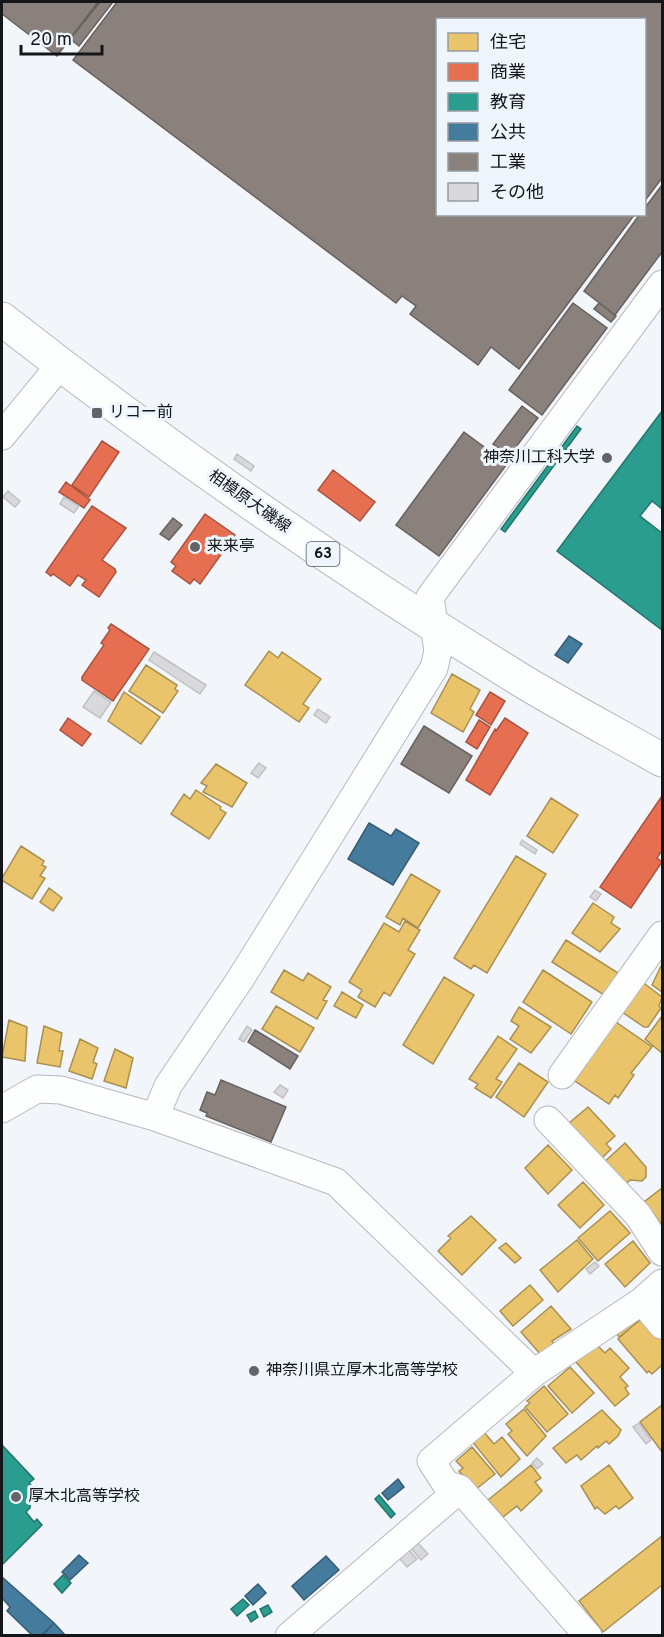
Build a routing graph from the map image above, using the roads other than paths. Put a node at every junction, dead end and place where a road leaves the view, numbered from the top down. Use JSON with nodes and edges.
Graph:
{"nodes":[{"id":1,"x":663,"y":284,"type":"edge"},
{"id":2,"x":2,"y":319,"type":"edge"},
{"id":3,"x":60,"y":365,"type":"junction"},
{"id":4,"x":2,"y":436,"type":"edge"},
{"id":5,"x":433,"y":625,"type":"junction"},
{"id":6,"x":663,"y":760,"type":"edge"},
{"id":7,"x":663,"y":935,"type":"edge"},
{"id":8,"x":562,"y":1075,"type":"dead end"},
{"id":9,"x":2,"y":1109,"type":"edge"},
{"id":10,"x":155,"y":1117,"type":"junction"},
{"id":11,"x":548,"y":1120,"type":"dead end"},
{"id":12,"x":663,"y":1252,"type":"edge"},
{"id":13,"x":663,"y":1283,"type":"edge"},
{"id":14,"x":642,"y":1301,"type":"junction"},
{"id":15,"x":663,"y":1325,"type":"edge"},
{"id":16,"x":534,"y":1373,"type":"junction"},
{"id":17,"x":460,"y":1489,"type":"junction"},
{"id":18,"x":292,"y":1635,"type":"edge"},
{"id":19,"x":588,"y":1635,"type":"edge"}],
"edges":[{"from":1,"to":5,"type":"street"},
{"from":2,"to":3,"type":"main road","name":"相模原大磯線","number":"63"},
{"from":3,"to":4,"type":"street"},
{"from":3,"to":5,"type":"main road","name":"相模原大磯線","number":"63"},
{"from":5,"to":6,"type":"main road","name":"相模原大磯線","number":"63"},
{"from":5,"to":10,"type":"street"},
{"from":7,"to":8,"type":"street"},
{"from":9,"to":10,"type":"street"},
{"from":10,"to":16,"type":"street"},
{"from":11,"to":12,"type":"street"},
{"from":13,"to":14,"type":"street"},
{"from":14,"to":15,"type":"street"},
{"from":14,"to":16,"type":"street"},
{"from":16,"to":17,"type":"street"},
{"from":17,"to":18,"type":"street"},
{"from":17,"to":19,"type":"street"}]}
